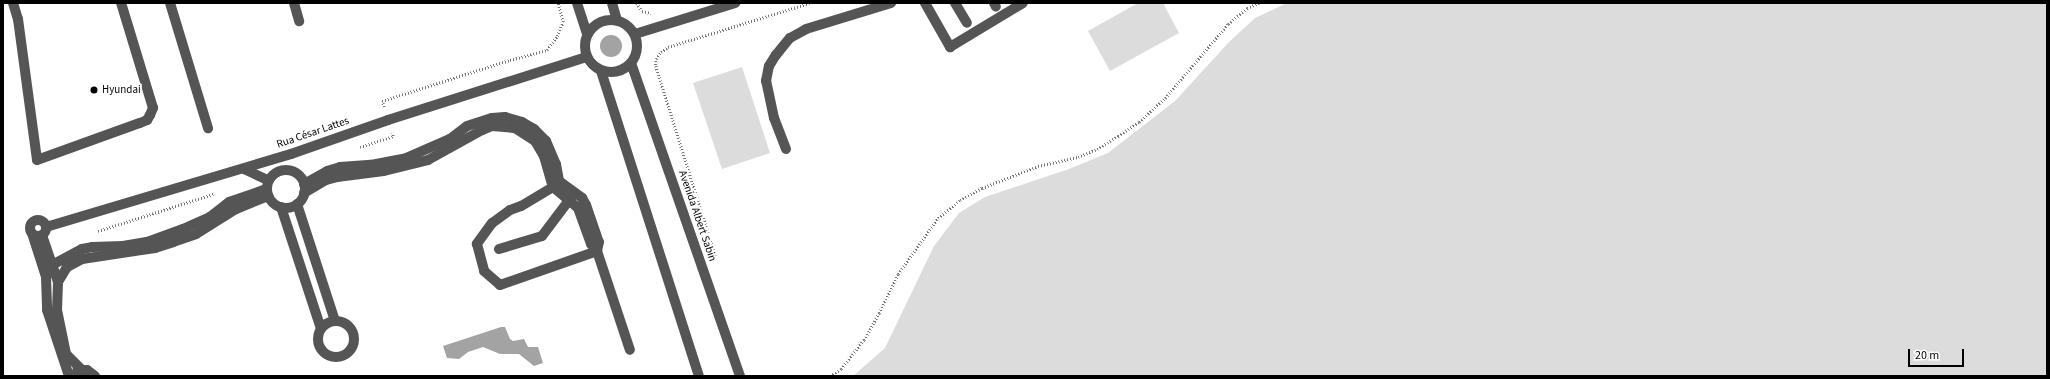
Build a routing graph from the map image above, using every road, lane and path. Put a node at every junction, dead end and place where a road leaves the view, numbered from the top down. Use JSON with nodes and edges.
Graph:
{"nodes":[{"id":1,"x":14,"y":3,"type":"edge"},
{"id":2,"x":121,"y":3,"type":"edge"},
{"id":3,"x":170,"y":3,"type":"edge"},
{"id":4,"x":294,"y":3,"type":"edge"},
{"id":5,"x":558,"y":3,"type":"edge"},
{"id":6,"x":577,"y":3,"type":"edge"},
{"id":7,"x":612,"y":3,"type":"edge"},
{"id":8,"x":637,"y":3,"type":"edge"},
{"id":9,"x":735,"y":3,"type":"edge"},
{"id":10,"x":809,"y":3,"type":"edge"},
{"id":11,"x":891,"y":3,"type":"edge"},
{"id":12,"x":925,"y":3,"type":"edge"},
{"id":13,"x":955,"y":3,"type":"edge"},
{"id":14,"x":1023,"y":3,"type":"edge"},
{"id":15,"x":1258,"y":3,"type":"edge"},
{"id":16,"x":656,"y":12,"type":"dead end"},
{"id":17,"x":617,"y":20,"type":"junction"},
{"id":18,"x":299,"y":21,"type":"dead end"},
{"id":19,"x":967,"y":23,"type":"dead end"},
{"id":20,"x":587,"y":34,"type":"junction"},
{"id":21,"x":635,"y":34,"type":"junction"},
{"id":22,"x":587,"y":57,"type":"junction"},
{"id":23,"x":631,"y":64,"type":"junction"},
{"id":24,"x":601,"y":71,"type":"junction"},
{"id":25,"x":388,"y":120,"type":"junction"},
{"id":26,"x":208,"y":128,"type":"dead end"},
{"id":27,"x":786,"y":150,"type":"dead end"},
{"id":28,"x":299,"y":151,"type":"junction"},
{"id":29,"x":244,"y":169,"type":"junction"},
{"id":30,"x":290,"y":170,"type":"junction"},
{"id":31,"x":553,"y":187,"type":"junction"},
{"id":32,"x":268,"y":188,"type":"junction"},
{"id":33,"x":304,"y":188,"type":"junction"},
{"id":34,"x":219,"y":192,"type":"dead end"},
{"id":35,"x":572,"y":196,"type":"junction"},
{"id":36,"x":297,"y":204,"type":"junction"},
{"id":37,"x":282,"y":207,"type":"junction"},
{"id":38,"x":40,"y":232,"type":"junction"},
{"id":39,"x":91,"y":233,"type":"dead end"},
{"id":40,"x":499,"y":249,"type":"dead end"},
{"id":41,"x":597,"y":251,"type":"junction"},
{"id":42,"x":716,"y":259,"type":"dead end"},
{"id":43,"x":52,"y":265,"type":"junction"},
{"id":44,"x":58,"y":282,"type":"junction"},
{"id":45,"x":335,"y":321,"type":"junction"},
{"id":46,"x":321,"y":329,"type":"junction"},
{"id":47,"x":630,"y":350,"type":"dead end"},
{"id":48,"x":82,"y":370,"type":"junction"},
{"id":49,"x":69,"y":376,"type":"edge"},
{"id":50,"x":95,"y":376,"type":"edge"},
{"id":51,"x":699,"y":376,"type":"edge"},
{"id":52,"x":740,"y":376,"type":"edge"},
{"id":53,"x":830,"y":376,"type":"edge"}],
"edges":[{"from":1,"to":2,"type":"street"},
{"from":3,"to":26,"type":"street"},
{"from":4,"to":18,"type":"street"},
{"from":5,"to":25,"type":"path"},
{"from":6,"to":20,"type":"street"},
{"from":7,"to":17,"type":"street"},
{"from":8,"to":16,"type":"path"},
{"from":9,"to":21,"type":"street"},
{"from":10,"to":42,"type":"path"},
{"from":11,"to":27,"type":"street"},
{"from":12,"to":14,"type":"street"},
{"from":13,"to":19,"type":"street"},
{"from":15,"to":53,"type":"path"},
{"from":17,"to":20,"type":"street"},
{"from":17,"to":21,"type":"street"},
{"from":20,"to":22,"type":"street"},
{"from":21,"to":23,"type":"street"},
{"from":22,"to":24,"type":"street"},
{"from":22,"to":25,"type":"street","name":"Rua César Lattes"},
{"from":23,"to":24,"type":"street"},
{"from":23,"to":52,"type":"street","name":"Avenida Albert Sabin"},
{"from":24,"to":51,"type":"street"},
{"from":25,"to":28,"type":"street","name":"Rua César Lattes"},
{"from":28,"to":29,"type":"street","name":"Rua César Lattes"},
{"from":28,"to":30,"type":"street"},
{"from":29,"to":32,"type":"street"},
{"from":29,"to":38,"type":"street","name":"Rua César Lattes"},
{"from":30,"to":32,"type":"street"},
{"from":30,"to":33,"type":"street"},
{"from":31,"to":33,"type":"street"},
{"from":31,"to":35,"type":"street"},
{"from":31,"to":41,"type":"street"},
{"from":32,"to":37,"type":"street"},
{"from":32,"to":43,"type":"street"},
{"from":32,"to":44,"type":"street"},
{"from":33,"to":35,"type":"street"},
{"from":33,"to":36,"type":"street"},
{"from":34,"to":39,"type":"path"},
{"from":35,"to":40,"type":"street"},
{"from":35,"to":41,"type":"street"},
{"from":36,"to":37,"type":"street"},
{"from":36,"to":45,"type":"street"},
{"from":37,"to":46,"type":"street"},
{"from":38,"to":43,"type":"street"},
{"from":38,"to":49,"type":"street"},
{"from":41,"to":47,"type":"street"},
{"from":43,"to":44,"type":"street"},
{"from":44,"to":48,"type":"street"},
{"from":45,"to":46,"type":"street"},
{"from":45,"to":46,"type":"street"},
{"from":48,"to":49,"type":"street"},
{"from":48,"to":50,"type":"street"}]}
